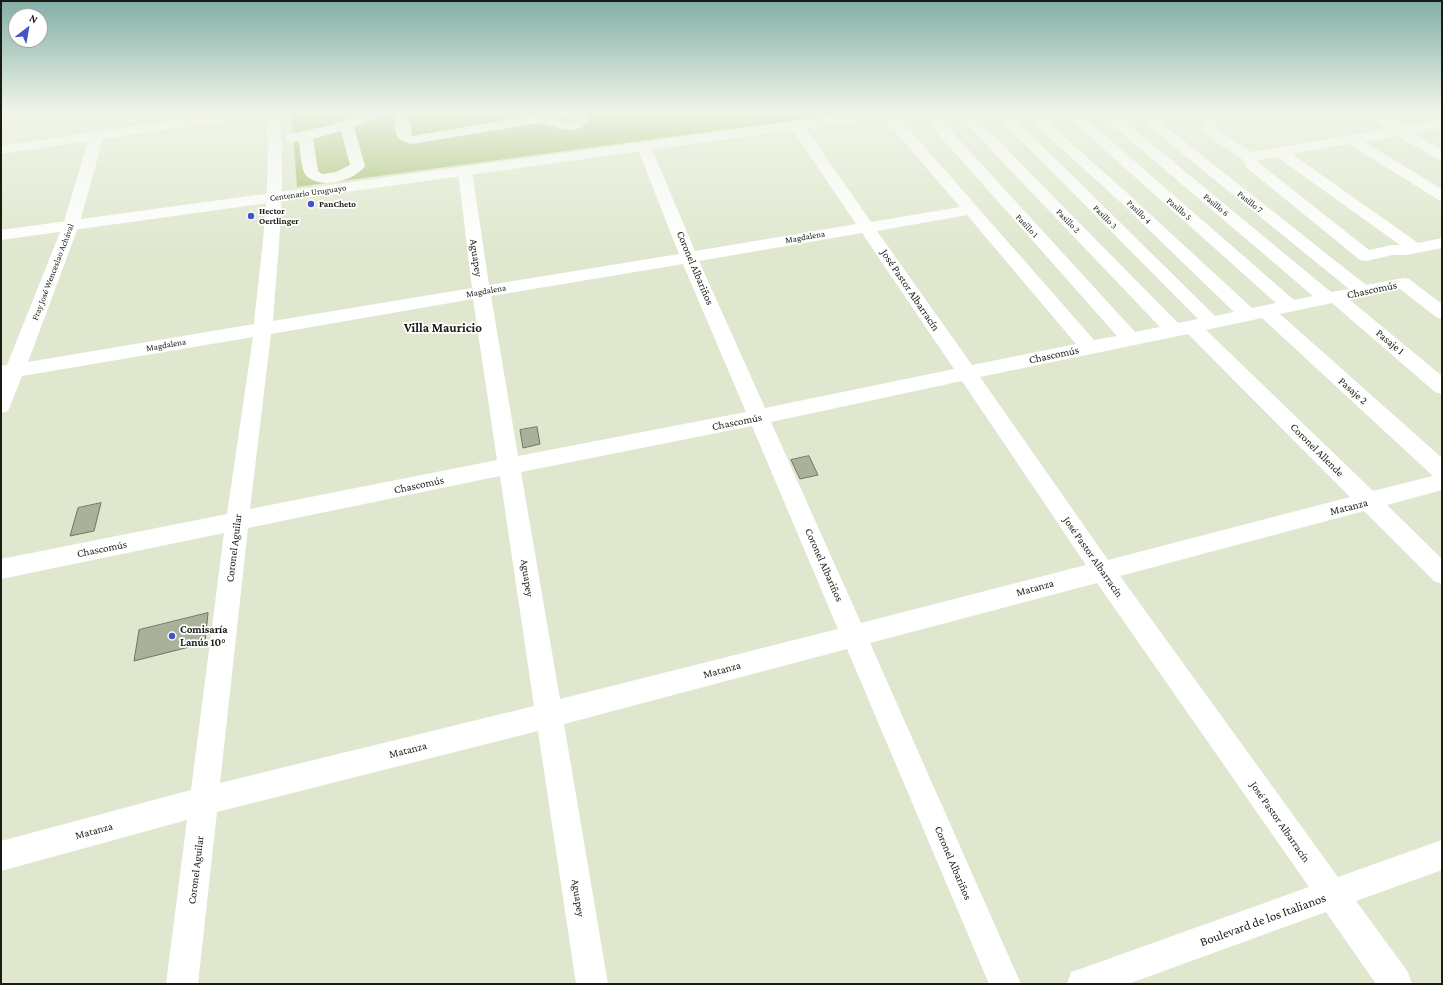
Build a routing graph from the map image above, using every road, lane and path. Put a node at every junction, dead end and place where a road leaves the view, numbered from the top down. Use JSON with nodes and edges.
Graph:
{"nodes":[{"id":1,"x":91,"y":157,"type":"edge"},
{"id":2,"x":275,"y":157,"type":"edge"},
{"id":3,"x":309,"y":157,"type":"edge"},
{"id":4,"x":356,"y":157,"type":"edge"},
{"id":5,"x":573,"y":157,"type":"edge"},
{"id":6,"x":648,"y":157,"type":"edge"},
{"id":7,"x":818,"y":157,"type":"edge"},
{"id":8,"x":946,"y":157,"type":"edge"},
{"id":9,"x":964,"y":157,"type":"edge"},
{"id":10,"x":983,"y":157,"type":"edge"},
{"id":11,"x":1045,"y":157,"type":"edge"},
{"id":12,"x":1079,"y":157,"type":"edge"},
{"id":13,"x":1120,"y":157,"type":"edge"},
{"id":14,"x":1159,"y":157,"type":"edge"},
{"id":15,"x":1193,"y":157,"type":"edge"},
{"id":16,"x":1249,"y":157,"type":"edge"},
{"id":17,"x":1286,"y":157,"type":"edge"},
{"id":18,"x":1379,"y":157,"type":"edge"},
{"id":19,"x":1259,"y":171,"type":"junction"},
{"id":20,"x":465,"y":172,"type":"junction"},
{"id":21,"x":1219,"y":178,"type":"junction"},
{"id":22,"x":1190,"y":183,"type":"junction"},
{"id":23,"x":1156,"y":189,"type":"junction"},
{"id":24,"x":1121,"y":194,"type":"junction"},
{"id":25,"x":1442,"y":196,"type":"edge"},
{"id":26,"x":275,"y":197,"type":"junction"},
{"id":27,"x":1088,"y":200,"type":"junction"},
{"id":28,"x":1010,"y":212,"type":"junction"},
{"id":29,"x":71,"y":226,"type":"junction"},
{"id":30,"x":867,"y":227,"type":"junction"},
{"id":31,"x":1,"y":235,"type":"edge"},
{"id":32,"x":1439,"y":246,"type":"edge"},
{"id":33,"x":689,"y":257,"type":"junction"},
{"id":34,"x":1407,"y":263,"type":"junction"},
{"id":35,"x":481,"y":292,"type":"junction"},
{"id":36,"x":1364,"y":292,"type":"junction"},
{"id":37,"x":1332,"y":298,"type":"junction"},
{"id":38,"x":1290,"y":306,"type":"junction"},
{"id":39,"x":1256,"y":313,"type":"junction"},
{"id":40,"x":1442,"y":313,"type":"edge"},
{"id":41,"x":1192,"y":326,"type":"junction"},
{"id":42,"x":263,"y":328,"type":"junction"},
{"id":43,"x":1131,"y":339,"type":"junction"},
{"id":44,"x":1089,"y":347,"type":"junction"},
{"id":45,"x":8,"y":371,"type":"edge"},
{"id":46,"x":967,"y":372,"type":"junction"},
{"id":47,"x":1442,"y":386,"type":"edge"},
{"id":48,"x":1,"y":406,"type":"edge"},
{"id":49,"x":759,"y":417,"type":"junction"},
{"id":50,"x":509,"y":466,"type":"junction"},
{"id":51,"x":1442,"y":471,"type":"edge"},
{"id":52,"x":1442,"y":482,"type":"edge"},
{"id":53,"x":1369,"y":502,"type":"junction"},
{"id":54,"x":237,"y":522,"type":"junction"},
{"id":55,"x":1,"y":570,"type":"edge"},
{"id":56,"x":1102,"y":570,"type":"junction"},
{"id":57,"x":1442,"y":574,"type":"edge"},
{"id":58,"x":855,"y":636,"type":"junction"},
{"id":59,"x":549,"y":715,"type":"junction"},
{"id":60,"x":205,"y":801,"type":"junction"},
{"id":61,"x":1442,"y":855,"type":"edge"},
{"id":62,"x":1,"y":856,"type":"edge"},
{"id":63,"x":1332,"y":895,"type":"junction"},
{"id":64,"x":182,"y":984,"type":"edge"},
{"id":65,"x":592,"y":984,"type":"edge"},
{"id":66,"x":1005,"y":984,"type":"edge"},
{"id":67,"x":1083,"y":984,"type":"edge"},
{"id":68,"x":1396,"y":984,"type":"edge"}],
"edges":[{"from":1,"to":29,"type":"street","name":"Fray José Wenceslao Achával"},
{"from":2,"to":26,"type":"street","name":"Coronel Aguilar"},
{"from":3,"to":4,"type":"street"},
{"from":5,"to":20,"type":"street","name":"Centenario Uruguayo"},
{"from":6,"to":33,"type":"street","name":"Coronel Albariños"},
{"from":7,"to":30,"type":"street","name":"José Pastor Albarracín"},
{"from":8,"to":28,"type":"street"},
{"from":9,"to":28,"type":"street","name":"Pasillo 1"},
{"from":10,"to":28,"type":"street","name":"Pasillo 2"},
{"from":11,"to":27,"type":"street","name":"Pasillo 3"},
{"from":12,"to":24,"type":"street","name":"Pasillo 4"},
{"from":13,"to":23,"type":"street","name":"Pasillo 5"},
{"from":14,"to":22,"type":"street","name":"Pasillo 6"},
{"from":15,"to":21,"type":"street","name":"Pasillo 7"},
{"from":16,"to":19,"type":"street"},
{"from":17,"to":34,"type":"street"},
{"from":18,"to":25,"type":"street"},
{"from":19,"to":21,"type":"street","name":"Magdalena"},
{"from":19,"to":34,"type":"street"},
{"from":20,"to":26,"type":"street","name":"Centenario Uruguayo"},
{"from":20,"to":35,"type":"street","name":"Aguapey"},
{"from":21,"to":22,"type":"street","name":"Magdalena"},
{"from":21,"to":36,"type":"street","name":"Pasillo 7"},
{"from":22,"to":23,"type":"street","name":"Magdalena"},
{"from":22,"to":37,"type":"street","name":"Pasillo 6"},
{"from":23,"to":24,"type":"street","name":"Magdalena"},
{"from":23,"to":38,"type":"street","name":"Pasillo 5"},
{"from":24,"to":27,"type":"street","name":"Magdalena"},
{"from":24,"to":39,"type":"street","name":"Pasillo 4"},
{"from":26,"to":29,"type":"street","name":"Centenario Uruguayo"},
{"from":26,"to":42,"type":"street","name":"Coronel Aguilar"},
{"from":27,"to":28,"type":"street","name":"Magdalena"},
{"from":27,"to":41,"type":"street","name":"Pasillo 3"},
{"from":28,"to":30,"type":"street","name":"Magdalena"},
{"from":28,"to":41,"type":"street","name":"Pasillo 2"},
{"from":28,"to":43,"type":"street","name":"Pasillo 1"},
{"from":28,"to":44,"type":"street"},
{"from":29,"to":31,"type":"street","name":"Centenario Uruguayo"},
{"from":29,"to":45,"type":"street","name":"Fray José Wenceslao Achával"},
{"from":30,"to":33,"type":"street","name":"Magdalena"},
{"from":30,"to":46,"type":"street","name":"José Pastor Albarracín"},
{"from":32,"to":34,"type":"street","name":"Chascomús"},
{"from":33,"to":35,"type":"street","name":"Magdalena"},
{"from":33,"to":49,"type":"street","name":"Coronel Albariños"},
{"from":34,"to":36,"type":"street","name":"Chascomús"},
{"from":34,"to":40,"type":"street"},
{"from":35,"to":42,"type":"street","name":"Magdalena"},
{"from":35,"to":50,"type":"street","name":"Aguapey"},
{"from":36,"to":37,"type":"street","name":"Chascomús"},
{"from":37,"to":38,"type":"street","name":"Chascomús"},
{"from":37,"to":47,"type":"street","name":"Pasaje 1"},
{"from":38,"to":39,"type":"street","name":"Chascomús"},
{"from":39,"to":41,"type":"street","name":"Chascomús"},
{"from":39,"to":51,"type":"street","name":"Pasaje 2"},
{"from":41,"to":43,"type":"street","name":"Chascomús"},
{"from":41,"to":53,"type":"street","name":"Coronel Allende"},
{"from":42,"to":45,"type":"street","name":"Magdalena"},
{"from":42,"to":54,"type":"street","name":"Coronel Aguilar"},
{"from":43,"to":44,"type":"street","name":"Chascomús"},
{"from":44,"to":46,"type":"street","name":"Chascomús"},
{"from":45,"to":48,"type":"street","name":"Fray José Wenceslao Achával"},
{"from":46,"to":49,"type":"street","name":"Chascomús"},
{"from":46,"to":56,"type":"street","name":"José Pastor Albarracín"},
{"from":49,"to":50,"type":"street","name":"Chascomús"},
{"from":49,"to":58,"type":"street","name":"Coronel Albariños"},
{"from":50,"to":54,"type":"street","name":"Chascomús"},
{"from":50,"to":59,"type":"street","name":"Aguapey"},
{"from":52,"to":53,"type":"street","name":"Matanza"},
{"from":53,"to":56,"type":"street","name":"Matanza"},
{"from":53,"to":57,"type":"street","name":"Coronel Allende"},
{"from":54,"to":55,"type":"street","name":"Chascomús"},
{"from":54,"to":60,"type":"street","name":"Coronel Aguilar"},
{"from":56,"to":58,"type":"street","name":"Matanza"},
{"from":56,"to":63,"type":"street","name":"José Pastor Albarracín"},
{"from":58,"to":59,"type":"street","name":"Matanza"},
{"from":58,"to":66,"type":"street","name":"Coronel Albariños"},
{"from":59,"to":60,"type":"street","name":"Matanza"},
{"from":59,"to":65,"type":"street","name":"Aguapey"},
{"from":60,"to":62,"type":"street","name":"Matanza"},
{"from":60,"to":64,"type":"street","name":"Coronel Aguilar"},
{"from":61,"to":63,"type":"street","name":"Boulevard de los Italianos"},
{"from":63,"to":67,"type":"street","name":"Boulevard de los Italianos"},
{"from":63,"to":68,"type":"street","name":"José Pastor Albarracín"}]}
